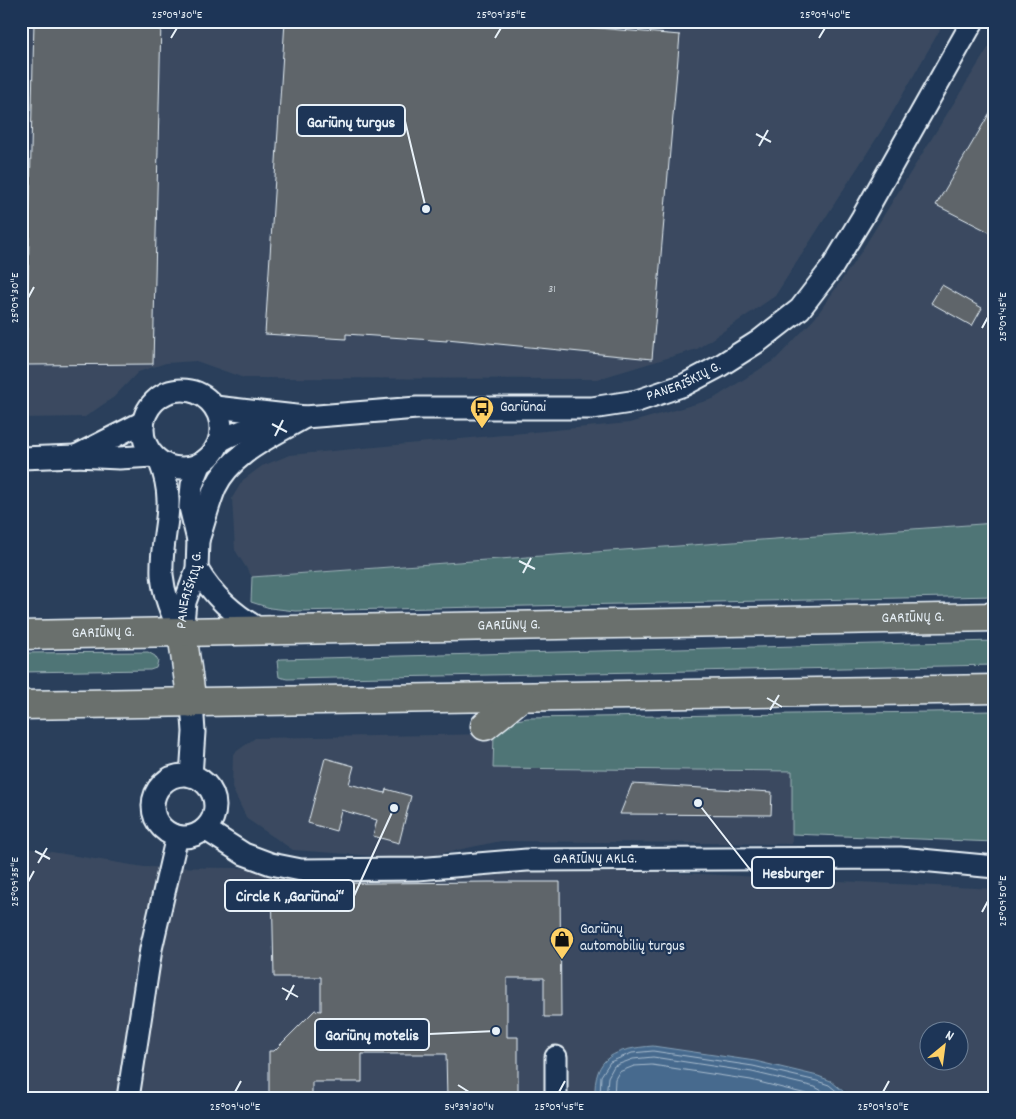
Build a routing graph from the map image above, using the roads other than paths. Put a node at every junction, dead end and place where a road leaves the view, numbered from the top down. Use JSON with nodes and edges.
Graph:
{"nodes":[{"id":1,"x":973,"y":21,"type":"edge"},
{"id":2,"x":215,"y":407,"type":"junction"},
{"id":3,"x":305,"y":417,"type":"junction"},
{"id":4,"x":144,"y":422,"type":"junction"},
{"id":5,"x":220,"y":441,"type":"junction"},
{"id":6,"x":76,"y":456,"type":"junction"},
{"id":7,"x":21,"y":458,"type":"edge"},
{"id":8,"x":156,"y":459,"type":"junction"},
{"id":9,"x":200,"y":465,"type":"junction"},
{"id":10,"x":198,"y":540,"type":"junction"},
{"id":11,"x":197,"y":569,"type":"junction"},
{"id":12,"x":995,"y":617,"type":"edge"},
{"id":13,"x":261,"y":630,"type":"junction"},
{"id":14,"x":182,"y":632,"type":"junction"},
{"id":15,"x":21,"y":635,"type":"edge"},
{"id":16,"x":995,"y":689,"type":"edge"},
{"id":17,"x":521,"y":697,"type":"junction"},
{"id":18,"x":192,"y":703,"type":"junction"},
{"id":19,"x":21,"y":705,"type":"edge"},
{"id":20,"x":485,"y":726,"type":"dead end"},
{"id":21,"x":191,"y":776,"type":"junction"},
{"id":22,"x":206,"y":829,"type":"junction"},
{"id":23,"x":177,"y":836,"type":"junction"},
{"id":24,"x":995,"y":867,"type":"edge"},
{"id":25,"x":556,"y":1057,"type":"dead end"},
{"id":26,"x":128,"y":1098,"type":"edge"},
{"id":27,"x":556,"y":1098,"type":"edge"}],
"edges":[{"from":1,"to":3,"type":"street","name":"PANERIŠKIŲ G."},
{"from":2,"to":3,"type":"street","name":"PANERIŠKIŲ G."},
{"from":2,"to":4,"type":"street","name":"PANERIŠKIŲ G."},
{"from":2,"to":5,"type":"street"},
{"from":3,"to":5,"type":"street"},
{"from":3,"to":10,"type":"street"},
{"from":4,"to":6,"type":"street"},
{"from":4,"to":8,"type":"street","name":"PANERIŠKIŲ G."},
{"from":5,"to":9,"type":"street","name":"PANERIŠKIŲ G."},
{"from":6,"to":7,"type":"street"},
{"from":6,"to":8,"type":"street"},
{"from":8,"to":9,"type":"street"},
{"from":8,"to":14,"type":"street","name":"PANERIŠKIŲ G."},
{"from":9,"to":10,"type":"street","name":"PANERIŠKIŲ G."},
{"from":10,"to":11,"type":"street","name":"PANERIŠKIŲ G."},
{"from":11,"to":13,"type":"street"},
{"from":11,"to":14,"type":"street","name":"PANERIŠKIŲ G."},
{"from":12,"to":13,"type":"highway","name":"GARIŪNŲ G."},
{"from":13,"to":14,"type":"highway","name":"GARIŪNŲ G."},
{"from":14,"to":15,"type":"highway","name":"GARIŪNŲ G."},
{"from":14,"to":18,"type":"highway"},
{"from":16,"to":17,"type":"highway"},
{"from":17,"to":18,"type":"highway"},
{"from":17,"to":20,"type":"highway"},
{"from":18,"to":19,"type":"highway"},
{"from":18,"to":21,"type":"street"},
{"from":21,"to":22,"type":"street"},
{"from":21,"to":23,"type":"street"},
{"from":22,"to":23,"type":"street"},
{"from":22,"to":24,"type":"street","name":"GARIŪNŲ AKLG."},
{"from":23,"to":26,"type":"street"},
{"from":25,"to":27,"type":"street"}]}
